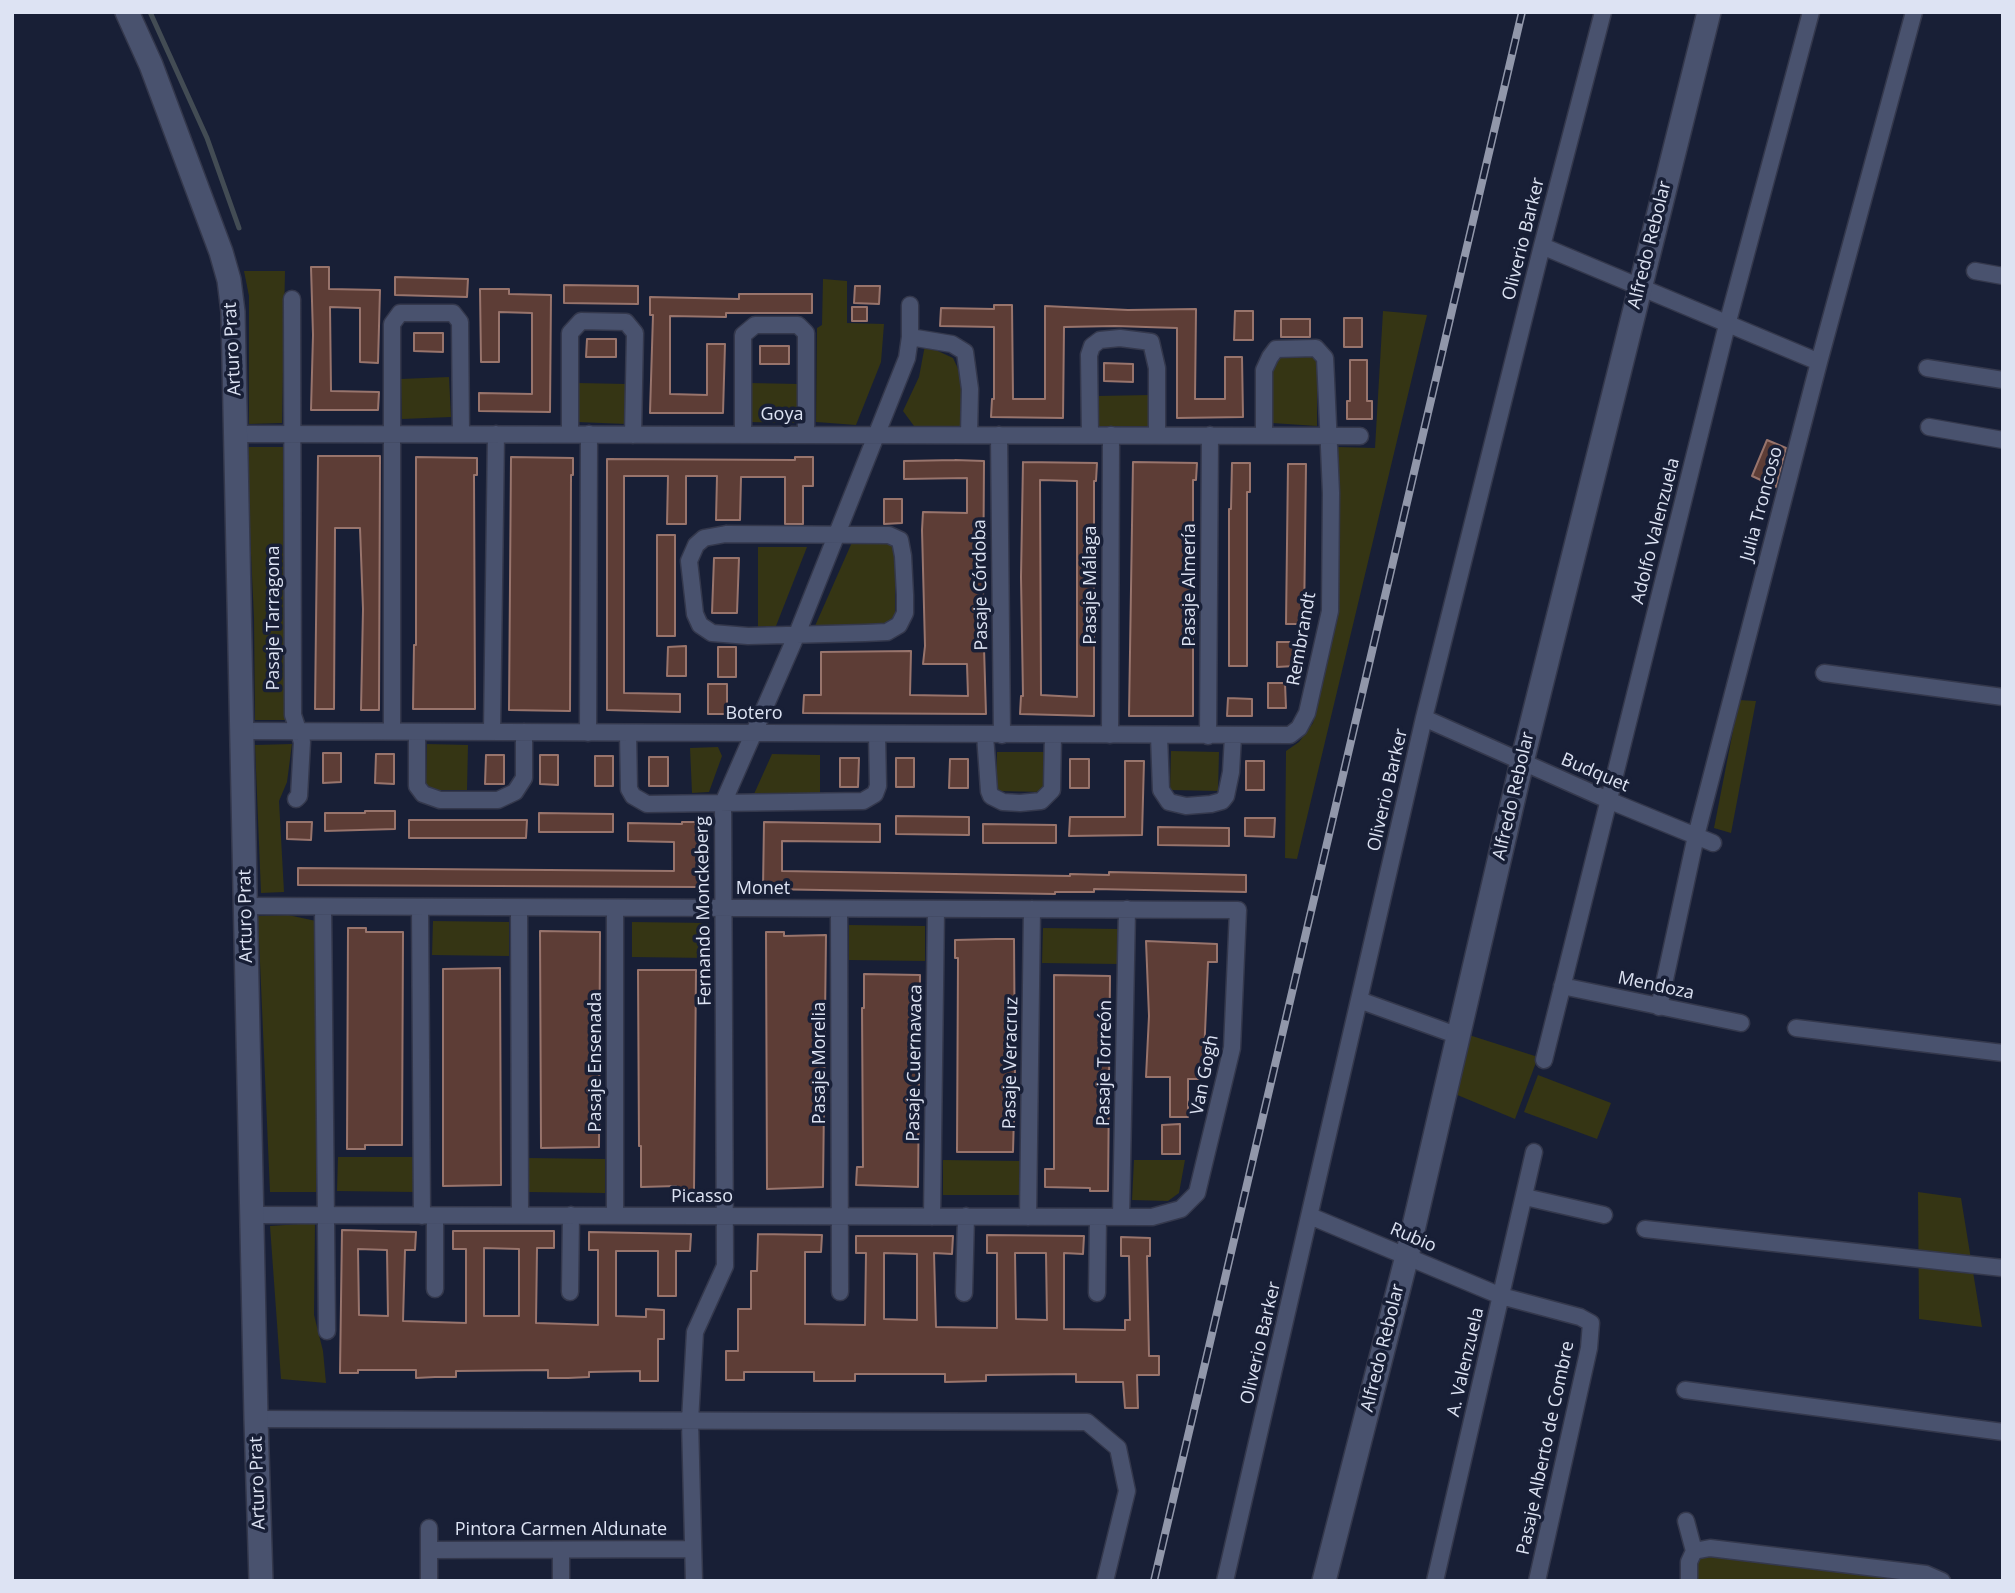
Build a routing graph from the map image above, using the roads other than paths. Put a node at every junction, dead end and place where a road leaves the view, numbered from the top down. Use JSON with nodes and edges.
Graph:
{"nodes":[{"id":1,"x":127,"y":12,"type":"edge"},
{"id":2,"x":1603,"y":12,"type":"edge"},
{"id":3,"x":1709,"y":12,"type":"edge"},
{"id":4,"x":1811,"y":12,"type":"edge"},
{"id":5,"x":1914,"y":12,"type":"edge"},
{"id":6,"x":1542,"y":246,"type":"junction"},
{"id":7,"x":1975,"y":271,"type":"dead end"},
{"id":8,"x":2003,"y":276,"type":"edge"},
{"id":9,"x":1639,"y":286,"type":"junction"},
{"id":10,"x":292,"y":299,"type":"dead end"},
{"id":11,"x":910,"y":305,"type":"dead end"},
{"id":12,"x":1727,"y":325,"type":"junction"},
{"id":13,"x":910,"y":337,"type":"junction"},
{"id":14,"x":1819,"y":362,"type":"junction"},
{"id":15,"x":1927,"y":368,"type":"dead end"},
{"id":16,"x":2003,"y":380,"type":"edge"},
{"id":17,"x":1929,"y":427,"type":"dead end"},
{"id":18,"x":237,"y":434,"type":"junction"},
{"id":19,"x":293,"y":434,"type":"junction"},
{"id":20,"x":392,"y":434,"type":"junction"},
{"id":21,"x":496,"y":434,"type":"junction"},
{"id":22,"x":570,"y":434,"type":"junction"},
{"id":23,"x":461,"y":435,"type":"junction"},
{"id":24,"x":589,"y":435,"type":"junction"},
{"id":25,"x":633,"y":435,"type":"junction"},
{"id":26,"x":743,"y":435,"type":"junction"},
{"id":27,"x":806,"y":435,"type":"junction"},
{"id":28,"x":876,"y":435,"type":"junction"},
{"id":29,"x":969,"y":435,"type":"junction"},
{"id":30,"x":999,"y":435,"type":"junction"},
{"id":31,"x":1090,"y":435,"type":"junction"},
{"id":32,"x":1111,"y":435,"type":"junction"},
{"id":33,"x":1157,"y":435,"type":"junction"},
{"id":34,"x":1210,"y":435,"type":"junction"},
{"id":35,"x":1264,"y":435,"type":"junction"},
{"id":36,"x":1327,"y":435,"type":"junction"},
{"id":37,"x":1360,"y":436,"type":"dead end"},
{"id":38,"x":2003,"y":440,"type":"edge"},
{"id":39,"x":838,"y":535,"type":"junction"},
{"id":40,"x":797,"y":635,"type":"junction"},
{"id":41,"x":1824,"y":673,"type":"dead end"},
{"id":42,"x":2003,"y":697,"type":"edge"},
{"id":43,"x":1424,"y":718,"type":"junction"},
{"id":44,"x":242,"y":731,"type":"junction"},
{"id":45,"x":299,"y":731,"type":"junction"},
{"id":46,"x":393,"y":732,"type":"junction"},
{"id":47,"x":417,"y":732,"type":"junction"},
{"id":48,"x":492,"y":732,"type":"junction"},
{"id":49,"x":524,"y":732,"type":"junction"},
{"id":50,"x":589,"y":733,"type":"junction"},
{"id":51,"x":628,"y":733,"type":"junction"},
{"id":52,"x":752,"y":733,"type":"junction"},
{"id":53,"x":877,"y":734,"type":"junction"},
{"id":54,"x":985,"y":735,"type":"junction"},
{"id":55,"x":1002,"y":735,"type":"junction"},
{"id":56,"x":1054,"y":735,"type":"junction"},
{"id":57,"x":1110,"y":735,"type":"junction"},
{"id":58,"x":1159,"y":736,"type":"junction"},
{"id":59,"x":1208,"y":736,"type":"junction"},
{"id":60,"x":1233,"y":736,"type":"junction"},
{"id":61,"x":1266,"y":736,"type":"joint"},
{"id":62,"x":1522,"y":762,"type":"junction"},
{"id":63,"x":296,"y":799,"type":"dead end"},
{"id":64,"x":1608,"y":800,"type":"junction"},
{"id":65,"x":723,"y":803,"type":"junction"},
{"id":66,"x":1696,"y":836,"type":"junction"},
{"id":67,"x":1713,"y":843,"type":"dead end"},
{"id":68,"x":245,"y":906,"type":"junction"},
{"id":69,"x":323,"y":907,"type":"junction"},
{"id":70,"x":420,"y":908,"type":"junction"},
{"id":71,"x":519,"y":908,"type":"junction"},
{"id":72,"x":615,"y":908,"type":"junction"},
{"id":73,"x":724,"y":908,"type":"junction"},
{"id":74,"x":839,"y":909,"type":"junction"},
{"id":75,"x":936,"y":909,"type":"junction"},
{"id":76,"x":1032,"y":909,"type":"junction"},
{"id":77,"x":1127,"y":909,"type":"junction"},
{"id":78,"x":1238,"y":910,"type":"joint"},
{"id":79,"x":1562,"y":986,"type":"junction"},
{"id":80,"x":1359,"y":1000,"type":"junction"},
{"id":81,"x":1659,"y":1007,"type":"junction"},
{"id":82,"x":1741,"y":1023,"type":"dead end"},
{"id":83,"x":1796,"y":1028,"type":"dead end"},
{"id":84,"x":1456,"y":1035,"type":"junction"},
{"id":85,"x":2003,"y":1053,"type":"edge"},
{"id":86,"x":1544,"y":1060,"type":"dead end"},
{"id":87,"x":1534,"y":1152,"type":"dead end"},
{"id":88,"x":1525,"y":1197,"type":"junction"},
{"id":89,"x":251,"y":1215,"type":"junction"},
{"id":90,"x":326,"y":1215,"type":"junction"},
{"id":91,"x":520,"y":1215,"type":"junction"},
{"id":92,"x":570,"y":1215,"type":"junction"},
{"id":93,"x":428,"y":1216,"type":"junction"},
{"id":94,"x":615,"y":1216,"type":"junction"},
{"id":95,"x":725,"y":1216,"type":"junction"},
{"id":96,"x":839,"y":1216,"type":"junction"},
{"id":97,"x":966,"y":1216,"type":"junction"},
{"id":98,"x":1310,"y":1216,"type":"junction"},
{"id":99,"x":1604,"y":1216,"type":"dead end"},
{"id":100,"x":932,"y":1217,"type":"junction"},
{"id":101,"x":1028,"y":1217,"type":"junction"},
{"id":102,"x":1098,"y":1217,"type":"junction"},
{"id":103,"x":1121,"y":1217,"type":"junction"},
{"id":104,"x":1152,"y":1217,"type":"joint"},
{"id":105,"x":1645,"y":1229,"type":"dead end"},
{"id":106,"x":1407,"y":1256,"type":"junction"},
{"id":107,"x":2003,"y":1268,"type":"edge"},
{"id":108,"x":435,"y":1289,"type":"dead end"},
{"id":109,"x":570,"y":1292,"type":"dead end"},
{"id":110,"x":840,"y":1292,"type":"dead end"},
{"id":111,"x":964,"y":1293,"type":"dead end"},
{"id":112,"x":1097,"y":1293,"type":"dead end"},
{"id":113,"x":1501,"y":1296,"type":"junction"},
{"id":114,"x":1591,"y":1323,"type":"joint"},
{"id":115,"x":327,"y":1331,"type":"dead end"},
{"id":116,"x":1685,"y":1390,"type":"dead end"},
{"id":117,"x":256,"y":1419,"type":"junction"},
{"id":118,"x":690,"y":1421,"type":"junction"},
{"id":119,"x":2003,"y":1432,"type":"edge"},
{"id":120,"x":1686,"y":1521,"type":"dead end"},
{"id":121,"x":429,"y":1528,"type":"dead end"},
{"id":122,"x":693,"y":1549,"type":"junction"},
{"id":123,"x":429,"y":1550,"type":"junction"},
{"id":124,"x":561,"y":1550,"type":"junction"},
{"id":125,"x":1694,"y":1551,"type":"junction"},
{"id":126,"x":261,"y":1581,"type":"edge"},
{"id":127,"x":429,"y":1581,"type":"edge"},
{"id":128,"x":561,"y":1581,"type":"edge"},
{"id":129,"x":694,"y":1581,"type":"edge"},
{"id":130,"x":1105,"y":1581,"type":"edge"},
{"id":131,"x":1226,"y":1581,"type":"edge"},
{"id":132,"x":1324,"y":1581,"type":"edge"},
{"id":133,"x":1435,"y":1581,"type":"edge"},
{"id":134,"x":1537,"y":1581,"type":"edge"},
{"id":135,"x":1689,"y":1581,"type":"edge"},
{"id":136,"x":1942,"y":1581,"type":"edge"}],
"edges":[{"from":1,"to":18,"type":"street","name":"Arturo Prat"},
{"from":2,"to":6,"type":"street","name":"Oliverio Barker"},
{"from":3,"to":9,"type":"street","name":"Alfredo Rebolar"},
{"from":4,"to":12,"type":"street","name":"Adolfo Valenzuela"},
{"from":5,"to":14,"type":"street","name":"Julia Troncoso"},
{"from":6,"to":9,"type":"street"},
{"from":6,"to":43,"type":"street","name":"Oliverio Barker"},
{"from":7,"to":8,"type":"street"},
{"from":9,"to":12,"type":"street"},
{"from":9,"to":62,"type":"street","name":"Alfredo Rebolar"},
{"from":10,"to":19,"type":"street","name":"Pasaje Tarragona"},
{"from":11,"to":13,"type":"street","name":"Fernando Monckeberg"},
{"from":12,"to":14,"type":"street"},
{"from":12,"to":64,"type":"street","name":"Adolfo Valenzuela"},
{"from":13,"to":28,"type":"street","name":"Fernando Monckeberg"},
{"from":13,"to":29,"type":"street"},
{"from":14,"to":66,"type":"street","name":"Julia Troncoso"},
{"from":15,"to":16,"type":"street"},
{"from":17,"to":38,"type":"street"},
{"from":18,"to":19,"type":"street","name":"Goya"},
{"from":18,"to":44,"type":"street","name":"Arturo Prat"},
{"from":19,"to":20,"type":"street","name":"Goya"},
{"from":19,"to":45,"type":"street","name":"Pasaje Tarragona"},
{"from":20,"to":23,"type":"street","name":"Goya"},
{"from":20,"to":23,"type":"street"},
{"from":20,"to":46,"type":"street"},
{"from":21,"to":22,"type":"street","name":"Goya"},
{"from":21,"to":23,"type":"street","name":"Goya"},
{"from":21,"to":48,"type":"street"},
{"from":22,"to":24,"type":"street","name":"Goya"},
{"from":22,"to":25,"type":"street"},
{"from":24,"to":25,"type":"street","name":"Goya"},
{"from":24,"to":50,"type":"street"},
{"from":25,"to":26,"type":"street","name":"Goya"},
{"from":26,"to":27,"type":"street","name":"Goya"},
{"from":26,"to":27,"type":"street"},
{"from":27,"to":28,"type":"street","name":"Goya"},
{"from":28,"to":29,"type":"street","name":"Goya"},
{"from":28,"to":39,"type":"street","name":"Fernando Monckeberg"},
{"from":29,"to":30,"type":"street","name":"Goya"},
{"from":30,"to":31,"type":"street","name":"Goya"},
{"from":30,"to":55,"type":"street","name":"Pasaje Córdoba"},
{"from":31,"to":32,"type":"street","name":"Goya"},
{"from":31,"to":33,"type":"street"},
{"from":32,"to":33,"type":"street","name":"Goya"},
{"from":32,"to":57,"type":"street","name":"Pasaje Málaga"},
{"from":33,"to":34,"type":"street","name":"Goya"},
{"from":34,"to":35,"type":"street","name":"Goya"},
{"from":34,"to":59,"type":"street","name":"Pasaje Almería"},
{"from":35,"to":36,"type":"street","name":"Goya"},
{"from":35,"to":36,"type":"street","name":"Rembrandt"},
{"from":36,"to":37,"type":"street","name":"Goya"},
{"from":36,"to":61,"type":"street","name":"Rembrandt"},
{"from":39,"to":40,"type":"street","name":"Fernando Monckeberg"},
{"from":39,"to":40,"type":"street"},
{"from":39,"to":40,"type":"street"},
{"from":40,"to":52,"type":"street","name":"Fernando Monckeberg"},
{"from":41,"to":42,"type":"street"},
{"from":43,"to":62,"type":"street","name":"Budquet"},
{"from":43,"to":80,"type":"street","name":"Oliverio Barker"},
{"from":44,"to":45,"type":"street","name":"Botero"},
{"from":44,"to":68,"type":"street","name":"Arturo Prat"},
{"from":45,"to":46,"type":"street","name":"Botero"},
{"from":45,"to":63,"type":"street","name":"Pasaje Tarragona"},
{"from":46,"to":47,"type":"street","name":"Botero"},
{"from":47,"to":48,"type":"street","name":"Botero"},
{"from":47,"to":49,"type":"street"},
{"from":48,"to":49,"type":"street","name":"Botero"},
{"from":49,"to":50,"type":"street","name":"Botero"},
{"from":50,"to":51,"type":"street","name":"Botero"},
{"from":51,"to":52,"type":"street","name":"Botero"},
{"from":51,"to":65,"type":"street"},
{"from":52,"to":53,"type":"street","name":"Botero"},
{"from":52,"to":65,"type":"street","name":"Fernando Monckeberg"},
{"from":53,"to":54,"type":"street","name":"Botero"},
{"from":53,"to":65,"type":"street"},
{"from":54,"to":55,"type":"street","name":"Botero"},
{"from":54,"to":56,"type":"street"},
{"from":55,"to":56,"type":"street","name":"Botero"},
{"from":56,"to":57,"type":"street","name":"Botero"},
{"from":57,"to":58,"type":"street","name":"Botero"},
{"from":58,"to":59,"type":"street","name":"Botero"},
{"from":58,"to":60,"type":"street"},
{"from":59,"to":60,"type":"street","name":"Botero"},
{"from":60,"to":61,"type":"street","name":"Botero"},
{"from":62,"to":64,"type":"street","name":"Budquet"},
{"from":62,"to":84,"type":"street","name":"Alfredo Rebolar"},
{"from":64,"to":66,"type":"street","name":"Budquet"},
{"from":64,"to":79,"type":"street","name":"Adolfo Valenzuela"},
{"from":65,"to":73,"type":"street","name":"Fernando Monckeberg"},
{"from":66,"to":67,"type":"street","name":"Budquet"},
{"from":66,"to":81,"type":"street","name":"Julia Troncoso"},
{"from":68,"to":69,"type":"street","name":"Monet"},
{"from":68,"to":89,"type":"street","name":"Arturo Prat"},
{"from":69,"to":70,"type":"street","name":"Monet"},
{"from":69,"to":90,"type":"street"},
{"from":70,"to":71,"type":"street","name":"Monet"},
{"from":70,"to":93,"type":"street"},
{"from":71,"to":72,"type":"street","name":"Monet"},
{"from":71,"to":91,"type":"street"},
{"from":72,"to":73,"type":"street","name":"Monet"},
{"from":72,"to":94,"type":"street","name":"Pasaje Ensenada"},
{"from":73,"to":74,"type":"street","name":"Monet"},
{"from":73,"to":95,"type":"street","name":"Fernando Monckeberg"},
{"from":74,"to":75,"type":"street","name":"Monet"},
{"from":74,"to":96,"type":"street","name":"Pasaje Morelia"},
{"from":75,"to":76,"type":"street","name":"Monet"},
{"from":75,"to":100,"type":"street","name":"Pasaje Cuernavaca"},
{"from":76,"to":77,"type":"street","name":"Monet"},
{"from":76,"to":101,"type":"street","name":"Pasaje Veracruz"},
{"from":77,"to":78,"type":"street","name":"Monet"},
{"from":77,"to":103,"type":"street","name":"Pasaje Torreón"},
{"from":78,"to":104,"type":"street","name":"Van Gogh"},
{"from":79,"to":81,"type":"street","name":"Mendoza"},
{"from":79,"to":86,"type":"street","name":"Adolfo Valenzuela"},
{"from":80,"to":84,"type":"street"},
{"from":80,"to":98,"type":"street","name":"Oliverio Barker"},
{"from":81,"to":82,"type":"street","name":"Mendoza"},
{"from":83,"to":85,"type":"street"},
{"from":84,"to":106,"type":"street","name":"Alfredo Rebolar"},
{"from":87,"to":88,"type":"street","name":"A. Valenzuela"},
{"from":88,"to":99,"type":"street"},
{"from":88,"to":113,"type":"street","name":"A. Valenzuela"},
{"from":89,"to":90,"type":"street","name":"Picasso"},
{"from":89,"to":117,"type":"street","name":"Arturo Prat"},
{"from":90,"to":93,"type":"street","name":"Picasso"},
{"from":90,"to":115,"type":"street"},
{"from":91,"to":92,"type":"street","name":"Picasso"},
{"from":91,"to":93,"type":"street","name":"Picasso"},
{"from":92,"to":94,"type":"street","name":"Picasso"},
{"from":92,"to":109,"type":"street"},
{"from":93,"to":108,"type":"street"},
{"from":94,"to":95,"type":"street","name":"Picasso"},
{"from":95,"to":96,"type":"street","name":"Picasso"},
{"from":95,"to":118,"type":"street","name":"Fernando Monckeberg"},
{"from":96,"to":100,"type":"street","name":"Picasso"},
{"from":96,"to":110,"type":"street","name":"Pasaje Morelia"},
{"from":97,"to":100,"type":"street","name":"Picasso"},
{"from":97,"to":101,"type":"street","name":"Picasso"},
{"from":97,"to":111,"type":"street"},
{"from":98,"to":106,"type":"street","name":"Rubio"},
{"from":98,"to":131,"type":"street","name":"Oliverio Barker"},
{"from":101,"to":102,"type":"street","name":"Picasso"},
{"from":102,"to":103,"type":"street","name":"Picasso"},
{"from":102,"to":112,"type":"street"},
{"from":103,"to":104,"type":"street","name":"Picasso"},
{"from":105,"to":107,"type":"street"},
{"from":106,"to":113,"type":"street","name":"Rubio"},
{"from":106,"to":132,"type":"street","name":"Alfredo Rebolar"},
{"from":113,"to":114,"type":"street","name":"Rubio"},
{"from":113,"to":133,"type":"street","name":"A. Valenzuela"},
{"from":114,"to":134,"type":"street","name":"Pasaje Alberto de Combre"},
{"from":116,"to":119,"type":"street"},
{"from":117,"to":118,"type":"street"},
{"from":117,"to":126,"type":"street","name":"Arturo Prat"},
{"from":118,"to":122,"type":"street","name":"Fernando Monckeberg"},
{"from":118,"to":130,"type":"street"},
{"from":120,"to":125,"type":"street"},
{"from":121,"to":123,"type":"street"},
{"from":122,"to":124,"type":"street","name":"Pintora Carmen Aldunate"},
{"from":122,"to":129,"type":"street","name":"Fernando Monckeberg"},
{"from":123,"to":124,"type":"street","name":"Pintora Carmen Aldunate"},
{"from":123,"to":127,"type":"street"},
{"from":124,"to":128,"type":"street"},
{"from":125,"to":135,"type":"street"},
{"from":125,"to":136,"type":"street"}]}
